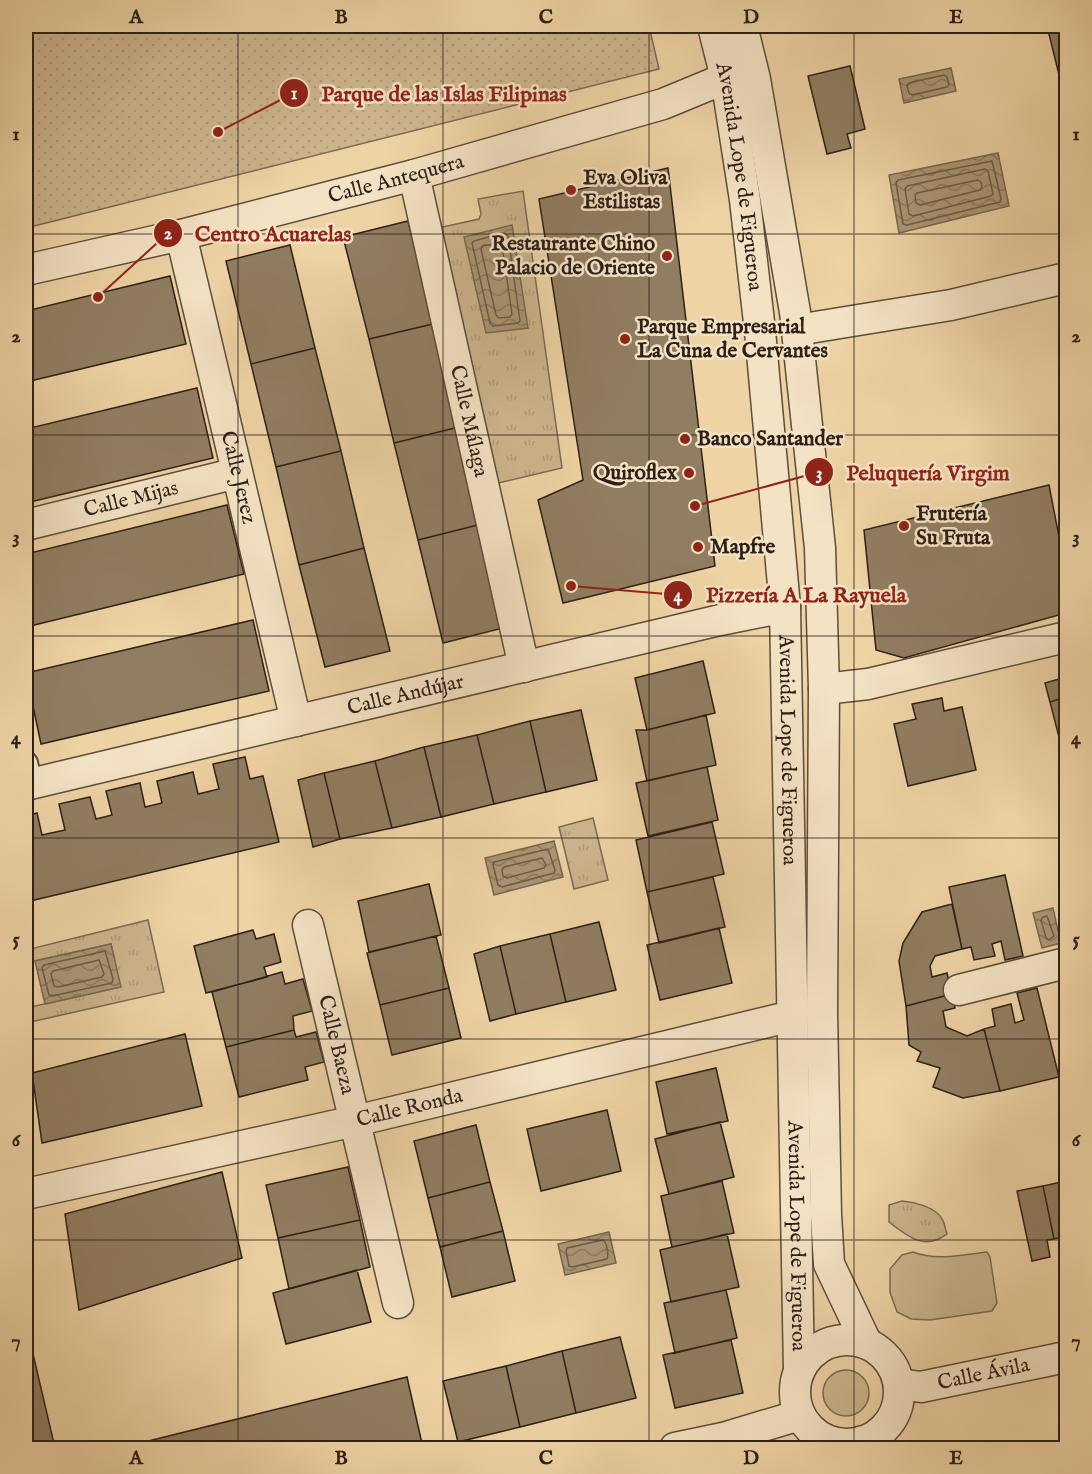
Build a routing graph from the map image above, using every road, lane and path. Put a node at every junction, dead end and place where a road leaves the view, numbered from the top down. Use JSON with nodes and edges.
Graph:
{"nodes":[{"id":1,"x":713,"y":26,"type":"edge"},
{"id":2,"x":742,"y":26,"type":"edge"},
{"id":3,"x":726,"y":78,"type":"junction"},
{"id":4,"x":414,"y":175,"type":"junction"},
{"id":5,"x":181,"y":235,"type":"junction"},
{"id":6,"x":26,"y":270,"type":"edge"},
{"id":7,"x":1066,"y":278,"type":"edge"},
{"id":8,"x":797,"y":330,"type":"junction"},
{"id":9,"x":237,"y":473,"type":"junction"},
{"id":10,"x":26,"y":525,"type":"edge"},
{"id":11,"x":785,"y":607,"type":"junction"},
{"id":12,"x":1066,"y":637,"type":"edge"},
{"id":13,"x":524,"y":667,"type":"junction"},
{"id":14,"x":824,"y":689,"type":"junction"},
{"id":15,"x":296,"y":721,"type":"junction"},
{"id":16,"x":27,"y":777,"type":"edge"},
{"id":17,"x":308,"y":925,"type":"dead end"},
{"id":18,"x":1066,"y":963,"type":"edge"},
{"id":19,"x":959,"y":990,"type":"dead end"},
{"id":20,"x":792,"y":1016,"type":"junction"},
{"id":21,"x":355,"y":1121,"type":"junction"},
{"id":22,"x":26,"y":1194,"type":"edge"},
{"id":23,"x":398,"y":1303,"type":"dead end"},
{"id":24,"x":867,"y":1344,"type":"junction"},
{"id":25,"x":1066,"y":1357,"type":"edge"},
{"id":26,"x":799,"y":1372,"type":"junction"},
{"id":27,"x":899,"y":1384,"type":"junction"},
{"id":28,"x":800,"y":1415,"type":"junction"},
{"id":29,"x":862,"y":1446,"type":"edge"},
{"id":30,"x":675,"y":1449,"type":"edge"}],
"edges":[{"from":1,"to":3,"type":"street","name":"Avenida Lope de Figueroa"},
{"from":2,"to":8,"type":"street","name":"Avenida Lope de Figueroa"},
{"from":3,"to":4,"type":"street","name":"Calle Antequera"},
{"from":3,"to":11,"type":"street","name":"Avenida Lope de Figueroa"},
{"from":4,"to":5,"type":"street","name":"Calle Antequera"},
{"from":4,"to":13,"type":"street","name":"Calle Málaga"},
{"from":5,"to":6,"type":"street","name":"Calle Antequera"},
{"from":5,"to":9,"type":"street","name":"Calle Jerez"},
{"from":7,"to":8,"type":"street"},
{"from":8,"to":14,"type":"street","name":"Avenida Lope de Figueroa"},
{"from":9,"to":10,"type":"street","name":"Calle Mijas"},
{"from":9,"to":15,"type":"street","name":"Calle Jerez"},
{"from":11,"to":13,"type":"street","name":"Calle Andújar"},
{"from":11,"to":20,"type":"street","name":"Avenida Lope de Figueroa"},
{"from":12,"to":14,"type":"street"},
{"from":13,"to":15,"type":"street","name":"Calle Andújar"},
{"from":14,"to":24,"type":"street","name":"Avenida Lope de Figueroa"},
{"from":15,"to":16,"type":"street","name":"Calle Andújar"},
{"from":17,"to":21,"type":"street","name":"Calle Baeza"},
{"from":18,"to":19,"type":"street"},
{"from":20,"to":21,"type":"street","name":"Calle Ronda"},
{"from":20,"to":26,"type":"street","name":"Avenida Lope de Figueroa"},
{"from":21,"to":22,"type":"street","name":"Calle Ronda"},
{"from":21,"to":23,"type":"street","name":"Calle Baeza"},
{"from":24,"to":26,"type":"street"},
{"from":24,"to":27,"type":"street"},
{"from":25,"to":27,"type":"street","name":"Calle Ávila"},
{"from":26,"to":28,"type":"street"},
{"from":27,"to":29,"type":"street"},
{"from":28,"to":29,"type":"street"},
{"from":28,"to":30,"type":"street"}]}
